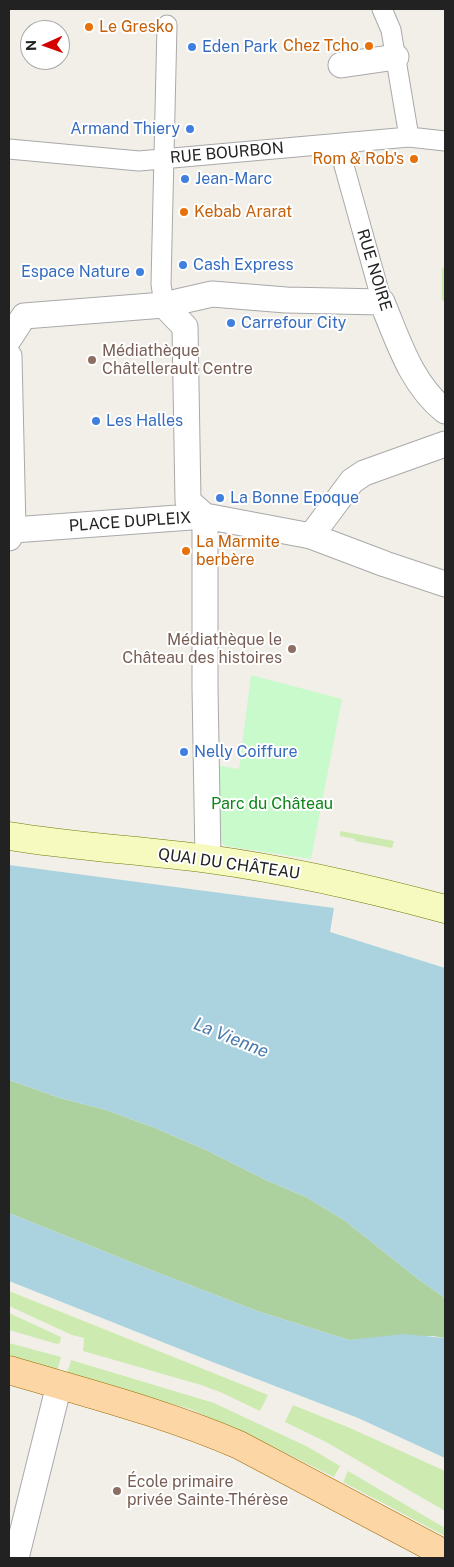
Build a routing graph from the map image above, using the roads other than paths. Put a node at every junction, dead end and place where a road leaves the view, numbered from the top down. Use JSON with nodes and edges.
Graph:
{"nodes":[{"id":1,"x":382,"y":9,"type":"edge"},
{"id":2,"x":167,"y":25,"type":"dead end"},
{"id":3,"x":396,"y":57,"type":"junction"},
{"id":4,"x":341,"y":65,"type":"dead end"},
{"id":5,"x":409,"y":137,"type":"junction"},
{"id":6,"x":445,"y":141,"type":"edge"},
{"id":7,"x":338,"y":144,"type":"junction"},
{"id":8,"x":9,"y":149,"type":"edge"},
{"id":9,"x":164,"y":159,"type":"junction"},
{"id":10,"x":382,"y":302,"type":"junction"},
{"id":11,"x":164,"y":305,"type":"junction"},
{"id":12,"x":9,"y":339,"type":"edge"},
{"id":13,"x":9,"y":356,"type":"edge"},
{"id":14,"x":445,"y":411,"type":"edge"},
{"id":15,"x":445,"y":444,"type":"edge"},
{"id":16,"x":205,"y":516,"type":"junction"},
{"id":17,"x":11,"y":534,"type":"edge"},
{"id":18,"x":311,"y":536,"type":"junction"},
{"id":19,"x":445,"y":584,"type":"edge"},
{"id":20,"x":9,"y":836,"type":"edge"},
{"id":21,"x":208,"y":859,"type":"junction"},
{"id":22,"x":445,"y":909,"type":"edge"},
{"id":23,"x":9,"y":1370,"type":"edge"},
{"id":24,"x":59,"y":1385,"type":"junction"},
{"id":25,"x":445,"y":1554,"type":"edge"},
{"id":26,"x":16,"y":1558,"type":"edge"}],
"edges":[{"from":1,"to":3,"type":"street"},
{"from":2,"to":9,"type":"street"},
{"from":3,"to":4,"type":"street"},
{"from":3,"to":5,"type":"street"},
{"from":5,"to":6,"type":"street","name":"RUE BOURBON"},
{"from":5,"to":7,"type":"street","name":"RUE BOURBON"},
{"from":7,"to":9,"type":"street","name":"RUE BOURBON"},
{"from":7,"to":10,"type":"street","name":"RUE NOIRE"},
{"from":8,"to":9,"type":"street","name":"RUE BOURBON"},
{"from":9,"to":11,"type":"street"},
{"from":10,"to":11,"type":"street"},
{"from":10,"to":14,"type":"street","name":"RUE NOIRE"},
{"from":11,"to":12,"type":"street"},
{"from":11,"to":16,"type":"street","name":"PLACE DUPLEIX"},
{"from":13,"to":17,"type":"street","name":"PLACE DUPLEIX"},
{"from":15,"to":18,"type":"street"},
{"from":16,"to":17,"type":"street","name":"PLACE DUPLEIX"},
{"from":16,"to":18,"type":"street"},
{"from":16,"to":21,"type":"street"},
{"from":18,"to":19,"type":"street"},
{"from":20,"to":21,"type":"main road","name":"QUAI DU CHÂTEAU"},
{"from":21,"to":22,"type":"main road","name":"QUAI DU CHÂTEAU"},
{"from":23,"to":24,"type":"main road"},
{"from":24,"to":25,"type":"main road"},
{"from":24,"to":26,"type":"street"}]}
